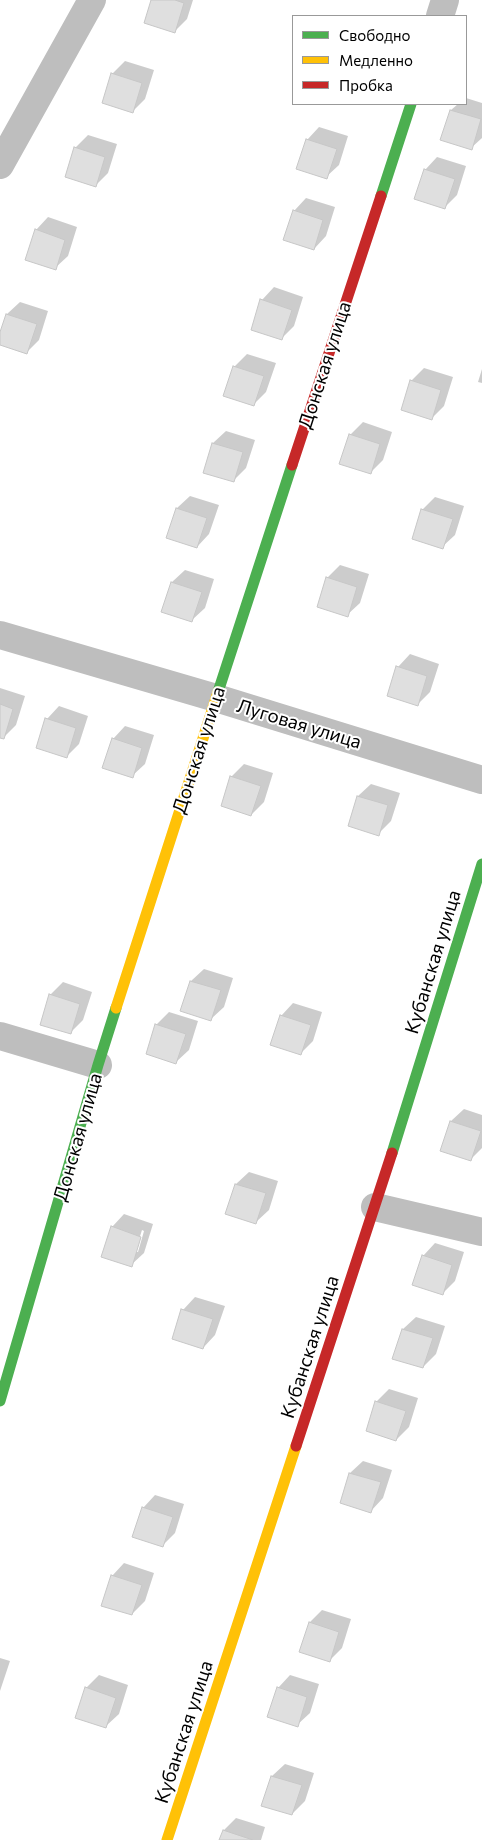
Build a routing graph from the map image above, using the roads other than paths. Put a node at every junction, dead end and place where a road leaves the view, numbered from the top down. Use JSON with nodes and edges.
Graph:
{"nodes":[{"id":1,"x":445,"y":0,"type":"edge"},
{"id":2,"x":81,"y":4,"type":"edge"},
{"id":3,"x":440,"y":15,"type":"edge"},
{"id":4,"x":411,"y":105,"type":"edge"},
{"id":5,"x":0,"y":165,"type":"edge"},
{"id":6,"x":0,"y":635,"type":"edge"},
{"id":7,"x":216,"y":698,"type":"junction"},
{"id":8,"x":482,"y":780,"type":"edge"},
{"id":9,"x":482,"y":864,"type":"edge"},
{"id":10,"x":0,"y":1036,"type":"edge"},
{"id":11,"x":98,"y":1065,"type":"junction"},
{"id":12,"x":375,"y":1207,"type":"junction"},
{"id":13,"x":482,"y":1232,"type":"edge"},
{"id":14,"x":0,"y":1401,"type":"edge"},
{"id":15,"x":167,"y":1840,"type":"edge"}],
"edges":[{"from":1,"to":3,"type":"street"},
{"from":2,"to":5,"type":"street"},
{"from":4,"to":7,"type":"street","name":"Донская улица"},
{"from":6,"to":7,"type":"street","name":"Луговая улица"},
{"from":7,"to":8,"type":"street","name":"Луговая улица"},
{"from":7,"to":11,"type":"street","name":"Донская улица"},
{"from":9,"to":12,"type":"street","name":"Кубанская улица"},
{"from":10,"to":11,"type":"street"},
{"from":11,"to":14,"type":"street","name":"Донская улица"},
{"from":12,"to":13,"type":"street"},
{"from":12,"to":15,"type":"street","name":"Кубанская улица"}]}
